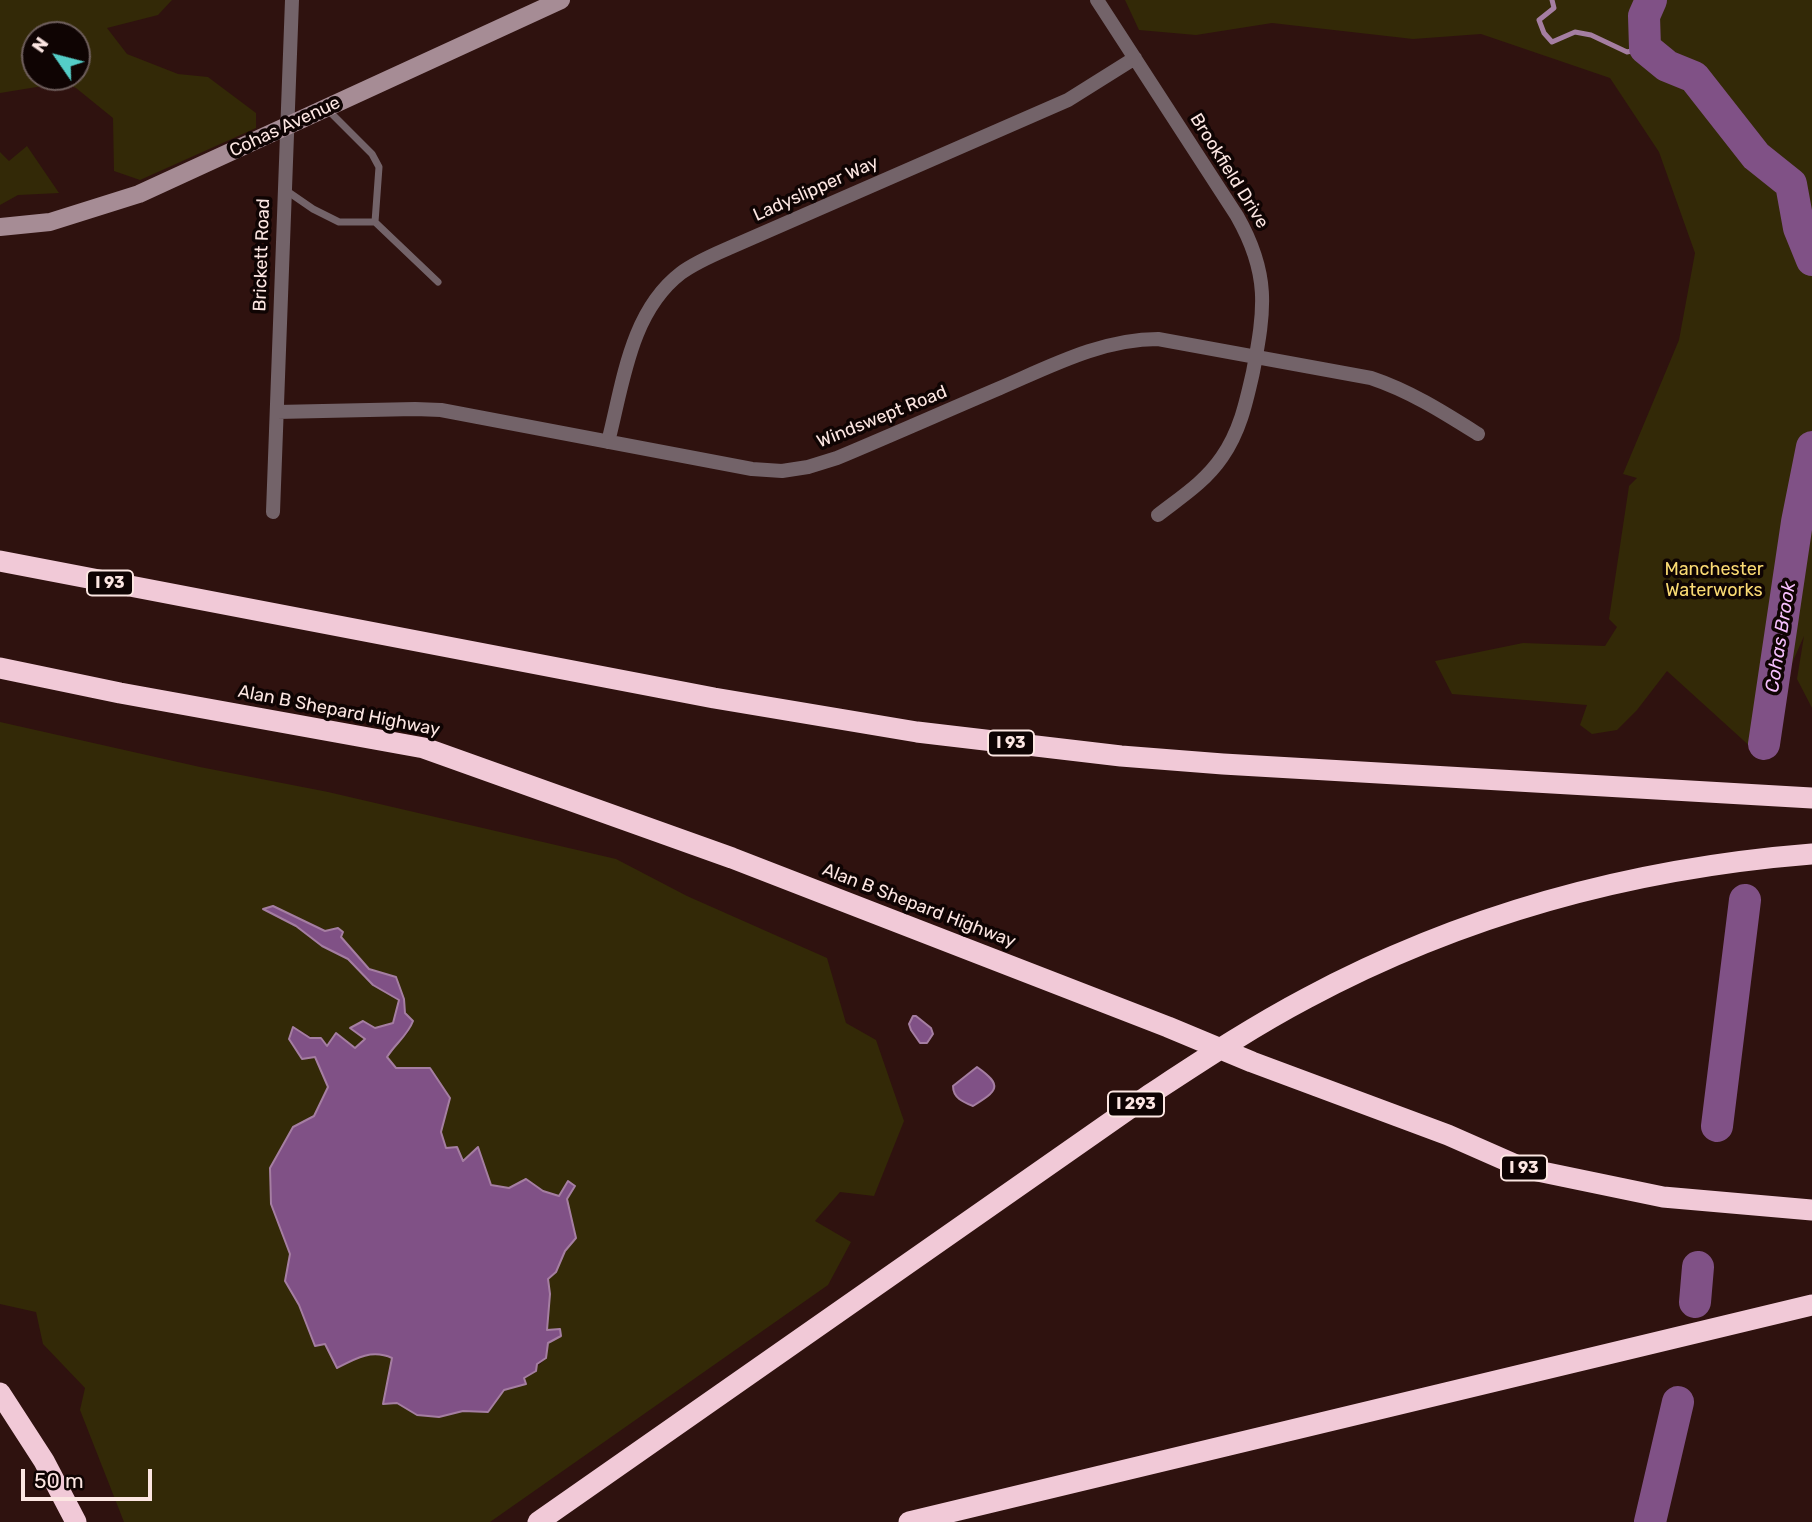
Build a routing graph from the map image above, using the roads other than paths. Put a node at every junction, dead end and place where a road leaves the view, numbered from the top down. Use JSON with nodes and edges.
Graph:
{"nodes":[{"id":1,"x":292,"y":0,"type":"edge"},
{"id":2,"x":561,"y":0,"type":"edge"},
{"id":3,"x":1097,"y":0,"type":"edge"},
{"id":4,"x":1135,"y":58,"type":"junction"},
{"id":5,"x":325,"y":108,"type":"junction"},
{"id":6,"x":287,"y":125,"type":"junction"},
{"id":7,"x":284,"y":189,"type":"junction"},
{"id":8,"x":375,"y":222,"type":"junction"},
{"id":9,"x":0,"y":227,"type":"edge"},
{"id":10,"x":438,"y":282,"type":"dead end"},
{"id":11,"x":1256,"y":356,"type":"junction"},
{"id":12,"x":277,"y":412,"type":"junction"},
{"id":13,"x":1478,"y":434,"type":"dead end"},
{"id":14,"x":608,"y":442,"type":"junction"},
{"id":15,"x":274,"y":512,"type":"dead end"},
{"id":16,"x":1158,"y":514,"type":"dead end"},
{"id":17,"x":0,"y":561,"type":"edge"},
{"id":18,"x":0,"y":668,"type":"edge"},
{"id":19,"x":1812,"y":798,"type":"edge"},
{"id":20,"x":1812,"y":854,"type":"edge"},
{"id":21,"x":1812,"y":1210,"type":"edge"},
{"id":22,"x":1812,"y":1305,"type":"edge"},
{"id":23,"x":0,"y":1393,"type":"edge"},
{"id":24,"x":76,"y":1522,"type":"edge"},
{"id":25,"x":538,"y":1522,"type":"edge"},
{"id":26,"x":909,"y":1522,"type":"edge"}],
"edges":[{"from":1,"to":6,"type":"street","name":"Brickett Road"},
{"from":2,"to":5,"type":"street","name":"Cohas Avenue"},
{"from":3,"to":4,"type":"street","name":"Brookfield Drive"},
{"from":4,"to":11,"type":"street","name":"Brookfield Drive"},
{"from":4,"to":14,"type":"street","name":"Ladyslipper Way"},
{"from":5,"to":6,"type":"street","name":"Cohas Avenue"},
{"from":5,"to":8,"type":"lane"},
{"from":6,"to":7,"type":"street","name":"Brickett Road"},
{"from":6,"to":9,"type":"street","name":"Cohas Avenue"},
{"from":7,"to":8,"type":"lane"},
{"from":7,"to":12,"type":"street","name":"Brickett Road"},
{"from":8,"to":10,"type":"lane"},
{"from":11,"to":13,"type":"street","name":"Windswept Road"},
{"from":11,"to":14,"type":"street","name":"Windswept Road"},
{"from":11,"to":16,"type":"street","name":"Brookfield Drive"},
{"from":12,"to":14,"type":"street","name":"Windswept Road"},
{"from":12,"to":15,"type":"street","name":"Brickett Road"},
{"from":17,"to":19,"type":"highway","number":"I 93"},
{"from":18,"to":21,"type":"highway","name":"Alan B Shepard Highway","number":"I 93"},
{"from":20,"to":25,"type":"highway","number":"I 293"},
{"from":22,"to":26,"type":"highway"},
{"from":23,"to":24,"type":"highway"}]}
